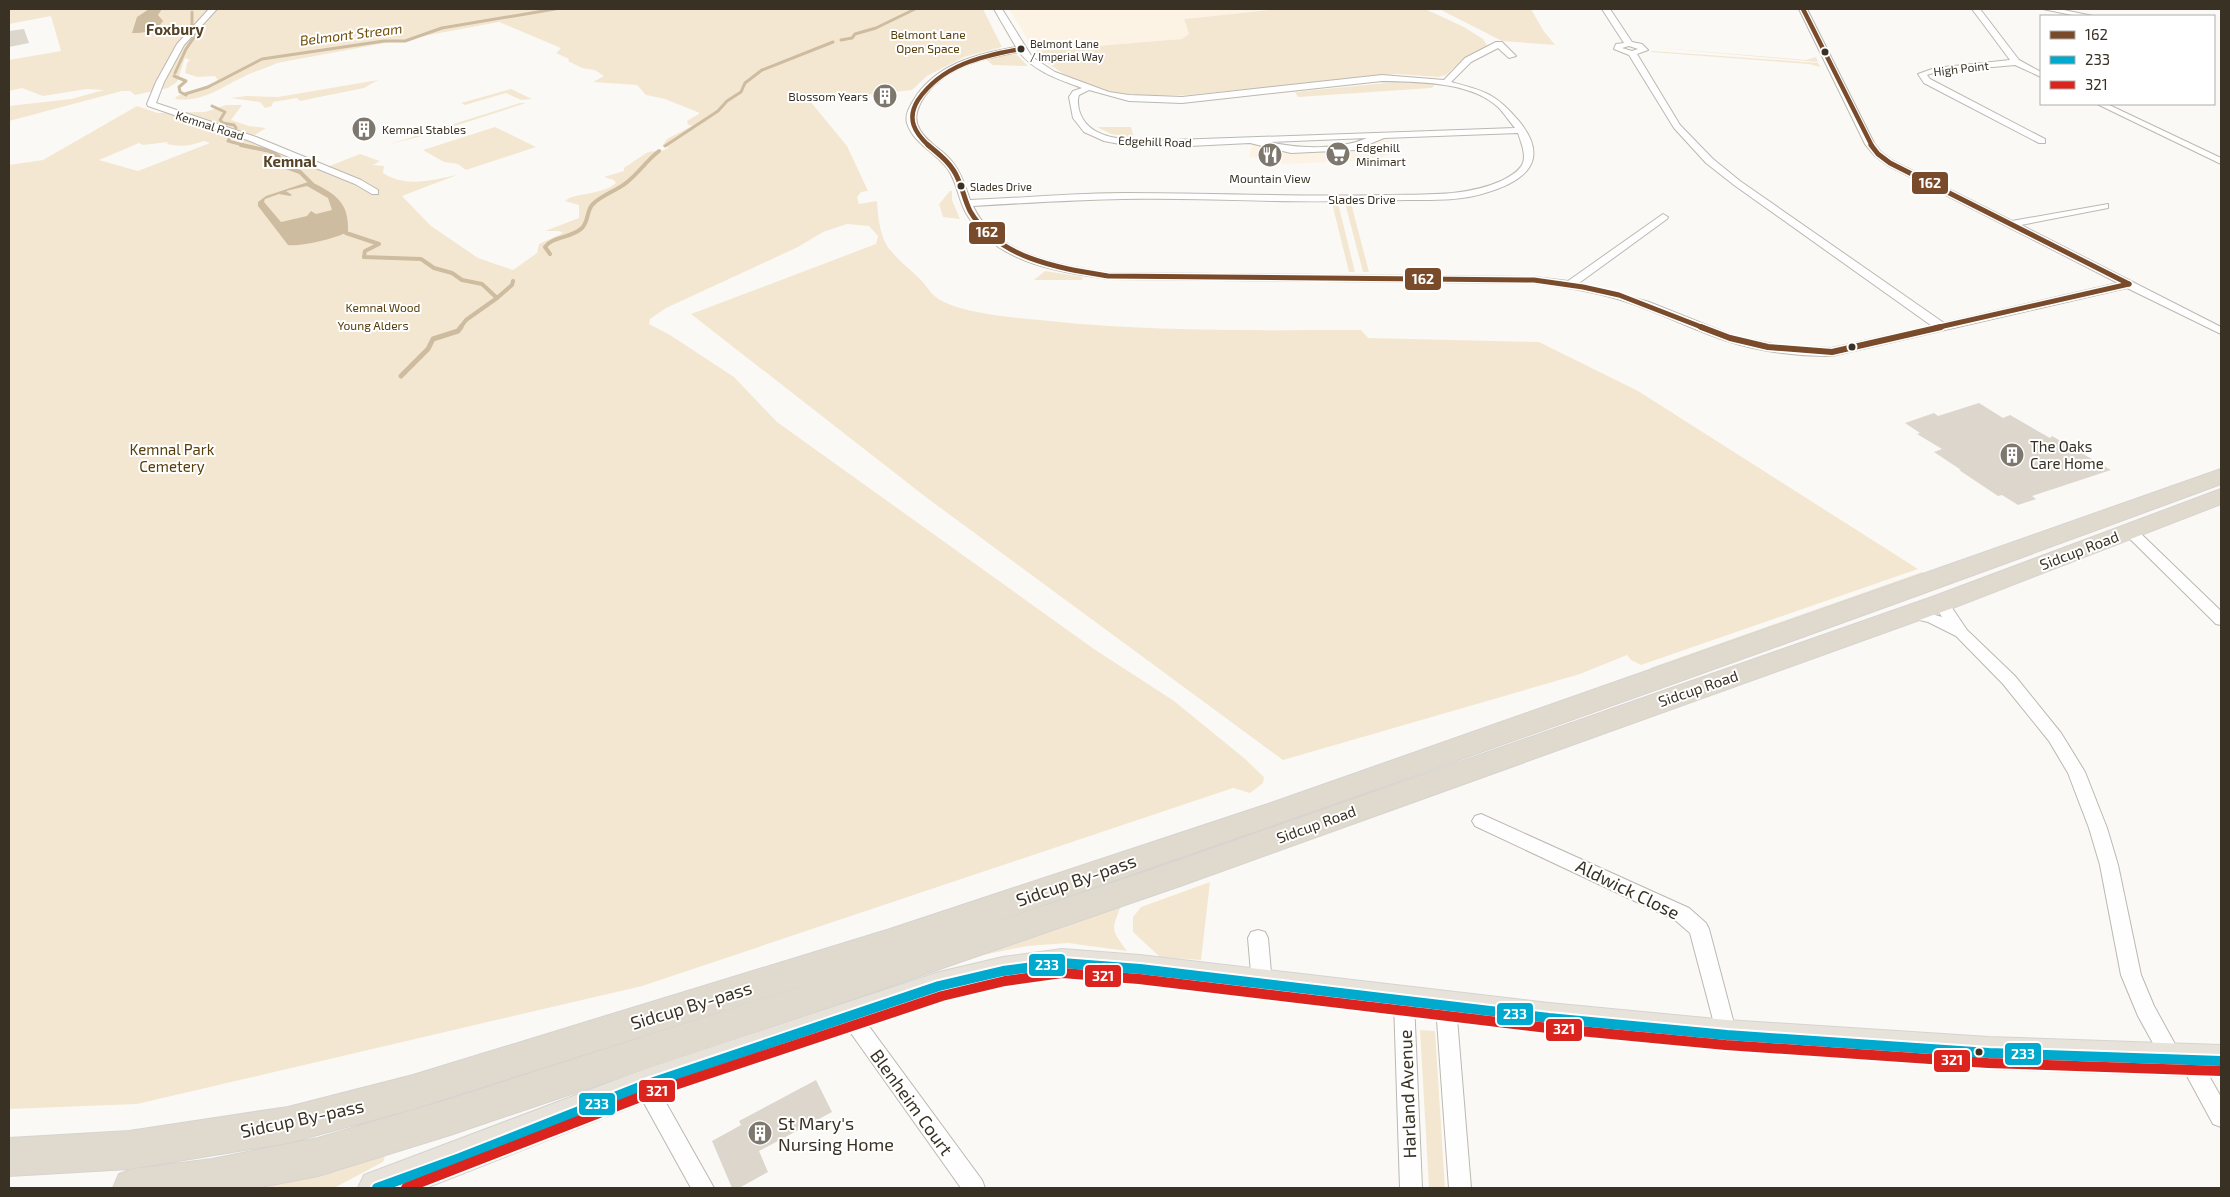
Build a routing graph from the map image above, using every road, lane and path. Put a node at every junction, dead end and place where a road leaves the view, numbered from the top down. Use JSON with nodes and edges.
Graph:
{"nodes":[{"id":1,"x":213,"y":9,"type":"edge"},
{"id":2,"x":998,"y":9,"type":"edge"},
{"id":3,"x":1606,"y":9,"type":"edge"},
{"id":4,"x":1803,"y":9,"type":"edge"},
{"id":5,"x":1976,"y":9,"type":"edge"},
{"id":6,"x":2047,"y":9,"type":"edge"},
{"id":7,"x":2083,"y":15,"type":"edge"},
{"id":8,"x":1021,"y":49,"type":"junction"},
{"id":9,"x":1512,"y":56,"type":"dead end"},
{"id":10,"x":2016,"y":62,"type":"junction"},
{"id":11,"x":2040,"y":74,"type":"edge"},
{"id":12,"x":1444,"y":82,"type":"junction"},
{"id":13,"x":1088,"y":88,"type":"junction"},
{"id":14,"x":2103,"y":105,"type":"edge"},
{"id":15,"x":2013,"y":126,"type":"junction"},
{"id":16,"x":1999,"y":128,"type":"dead end"},
{"id":17,"x":1522,"y":130,"type":"junction"},
{"id":18,"x":2042,"y":141,"type":"dead end"},
{"id":19,"x":2221,"y":160,"type":"edge"},
{"id":20,"x":375,"y":192,"type":"dead end"},
{"id":21,"x":967,"y":203,"type":"junction"},
{"id":22,"x":2104,"y":206,"type":"dead end"},
{"id":23,"x":1663,"y":217,"type":"dead end"},
{"id":24,"x":2013,"y":224,"type":"junction"},
{"id":25,"x":1571,"y":284,"type":"junction"},
{"id":26,"x":2129,"y":284,"type":"junction"},
{"id":27,"x":1942,"y":327,"type":"junction"},
{"id":28,"x":2221,"y":331,"type":"edge"},
{"id":29,"x":2221,"y":476,"type":"edge"},
{"id":30,"x":2221,"y":496,"type":"edge"},
{"id":31,"x":2130,"y":531,"type":"junction"},
{"id":32,"x":1941,"y":603,"type":"junction"},
{"id":33,"x":1912,"y":613,"type":"junction"},
{"id":34,"x":2221,"y":620,"type":"edge"},
{"id":35,"x":1962,"y":634,"type":"junction"},
{"id":36,"x":1357,"y":784,"type":"joint"},
{"id":37,"x":1481,"y":821,"type":"dead end"},
{"id":38,"x":1172,"y":876,"type":"joint"},
{"id":39,"x":1258,"y":938,"type":"dead end"},
{"id":40,"x":1262,"y":984,"type":"junction"},
{"id":41,"x":1404,"y":1001,"type":"junction"},
{"id":42,"x":1446,"y":1006,"type":"junction"},
{"id":43,"x":850,"y":1016,"type":"junction"},
{"id":44,"x":1727,"y":1035,"type":"junction"},
{"id":45,"x":2195,"y":1060,"type":"edge"},
{"id":46,"x":645,"y":1085,"type":"junction"},
{"id":47,"x":2221,"y":1117,"type":"edge"},
{"id":48,"x":9,"y":1157,"type":"edge"},
{"id":49,"x":133,"y":1188,"type":"edge"},
{"id":50,"x":378,"y":1188,"type":"edge"},
{"id":51,"x":703,"y":1188,"type":"edge"},
{"id":52,"x":974,"y":1188,"type":"edge"},
{"id":53,"x":1411,"y":1188,"type":"edge"},
{"id":54,"x":1460,"y":1188,"type":"edge"}],
"edges":[{"from":1,"to":20,"type":"street","name":"Kemnal Road"},
{"from":2,"to":8,"type":"street","name":"Slades Drive"},
{"from":3,"to":27,"type":"street"},
{"from":4,"to":24,"type":"street"},
{"from":5,"to":10,"type":"street"},
{"from":6,"to":7,"type":"street"},
{"from":8,"to":13,"type":"street","name":"Slades Drive"},
{"from":8,"to":21,"type":"street"},
{"from":9,"to":12,"type":"street"},
{"from":10,"to":11,"type":"street"},
{"from":10,"to":15,"type":"street","name":"High Point"},
{"from":12,"to":13,"type":"street","name":"Slades Drive"},
{"from":12,"to":17,"type":"street","name":"Slades Drive"},
{"from":13,"to":17,"type":"street","name":"Edgehill Road"},
{"from":14,"to":19,"type":"street"},
{"from":15,"to":16,"type":"street"},
{"from":15,"to":18,"type":"street","name":"High Point"},
{"from":17,"to":21,"type":"street","name":"Slades Drive"},
{"from":21,"to":25,"type":"street"},
{"from":22,"to":24,"type":"street"},
{"from":23,"to":25,"type":"street"},
{"from":24,"to":26,"type":"street"},
{"from":25,"to":27,"type":"street"},
{"from":26,"to":27,"type":"street"},
{"from":26,"to":28,"type":"street"},
{"from":29,"to":36,"type":"highway","name":"Sidcup Road"},
{"from":30,"to":31,"type":"highway","name":"Sidcup Road"},
{"from":31,"to":32,"type":"highway","name":"Sidcup Road"},
{"from":31,"to":34,"type":"street"},
{"from":32,"to":33,"type":"highway","name":"Sidcup Road"},
{"from":32,"to":35,"type":"street"},
{"from":33,"to":35,"type":"street"},
{"from":33,"to":38,"type":"highway","name":"Sidcup Road"},
{"from":35,"to":45,"type":"street"},
{"from":36,"to":48,"type":"highway","name":"Sidcup By-pass"},
{"from":37,"to":44,"type":"street","name":"Aldwick Close"},
{"from":38,"to":49,"type":"highway","name":"Sidcup By-pass"},
{"from":39,"to":40,"type":"street"},
{"from":40,"to":41,"type":"main road"},
{"from":40,"to":43,"type":"main road"},
{"from":41,"to":42,"type":"main road"},
{"from":41,"to":53,"type":"street","name":"Harland Avenue"},
{"from":42,"to":44,"type":"main road"},
{"from":42,"to":54,"type":"street"},
{"from":43,"to":46,"type":"main road"},
{"from":43,"to":52,"type":"street","name":"Blenheim Court"},
{"from":44,"to":45,"type":"main road"},
{"from":45,"to":47,"type":"street"},
{"from":46,"to":50,"type":"main road"},
{"from":46,"to":51,"type":"street"}]}
